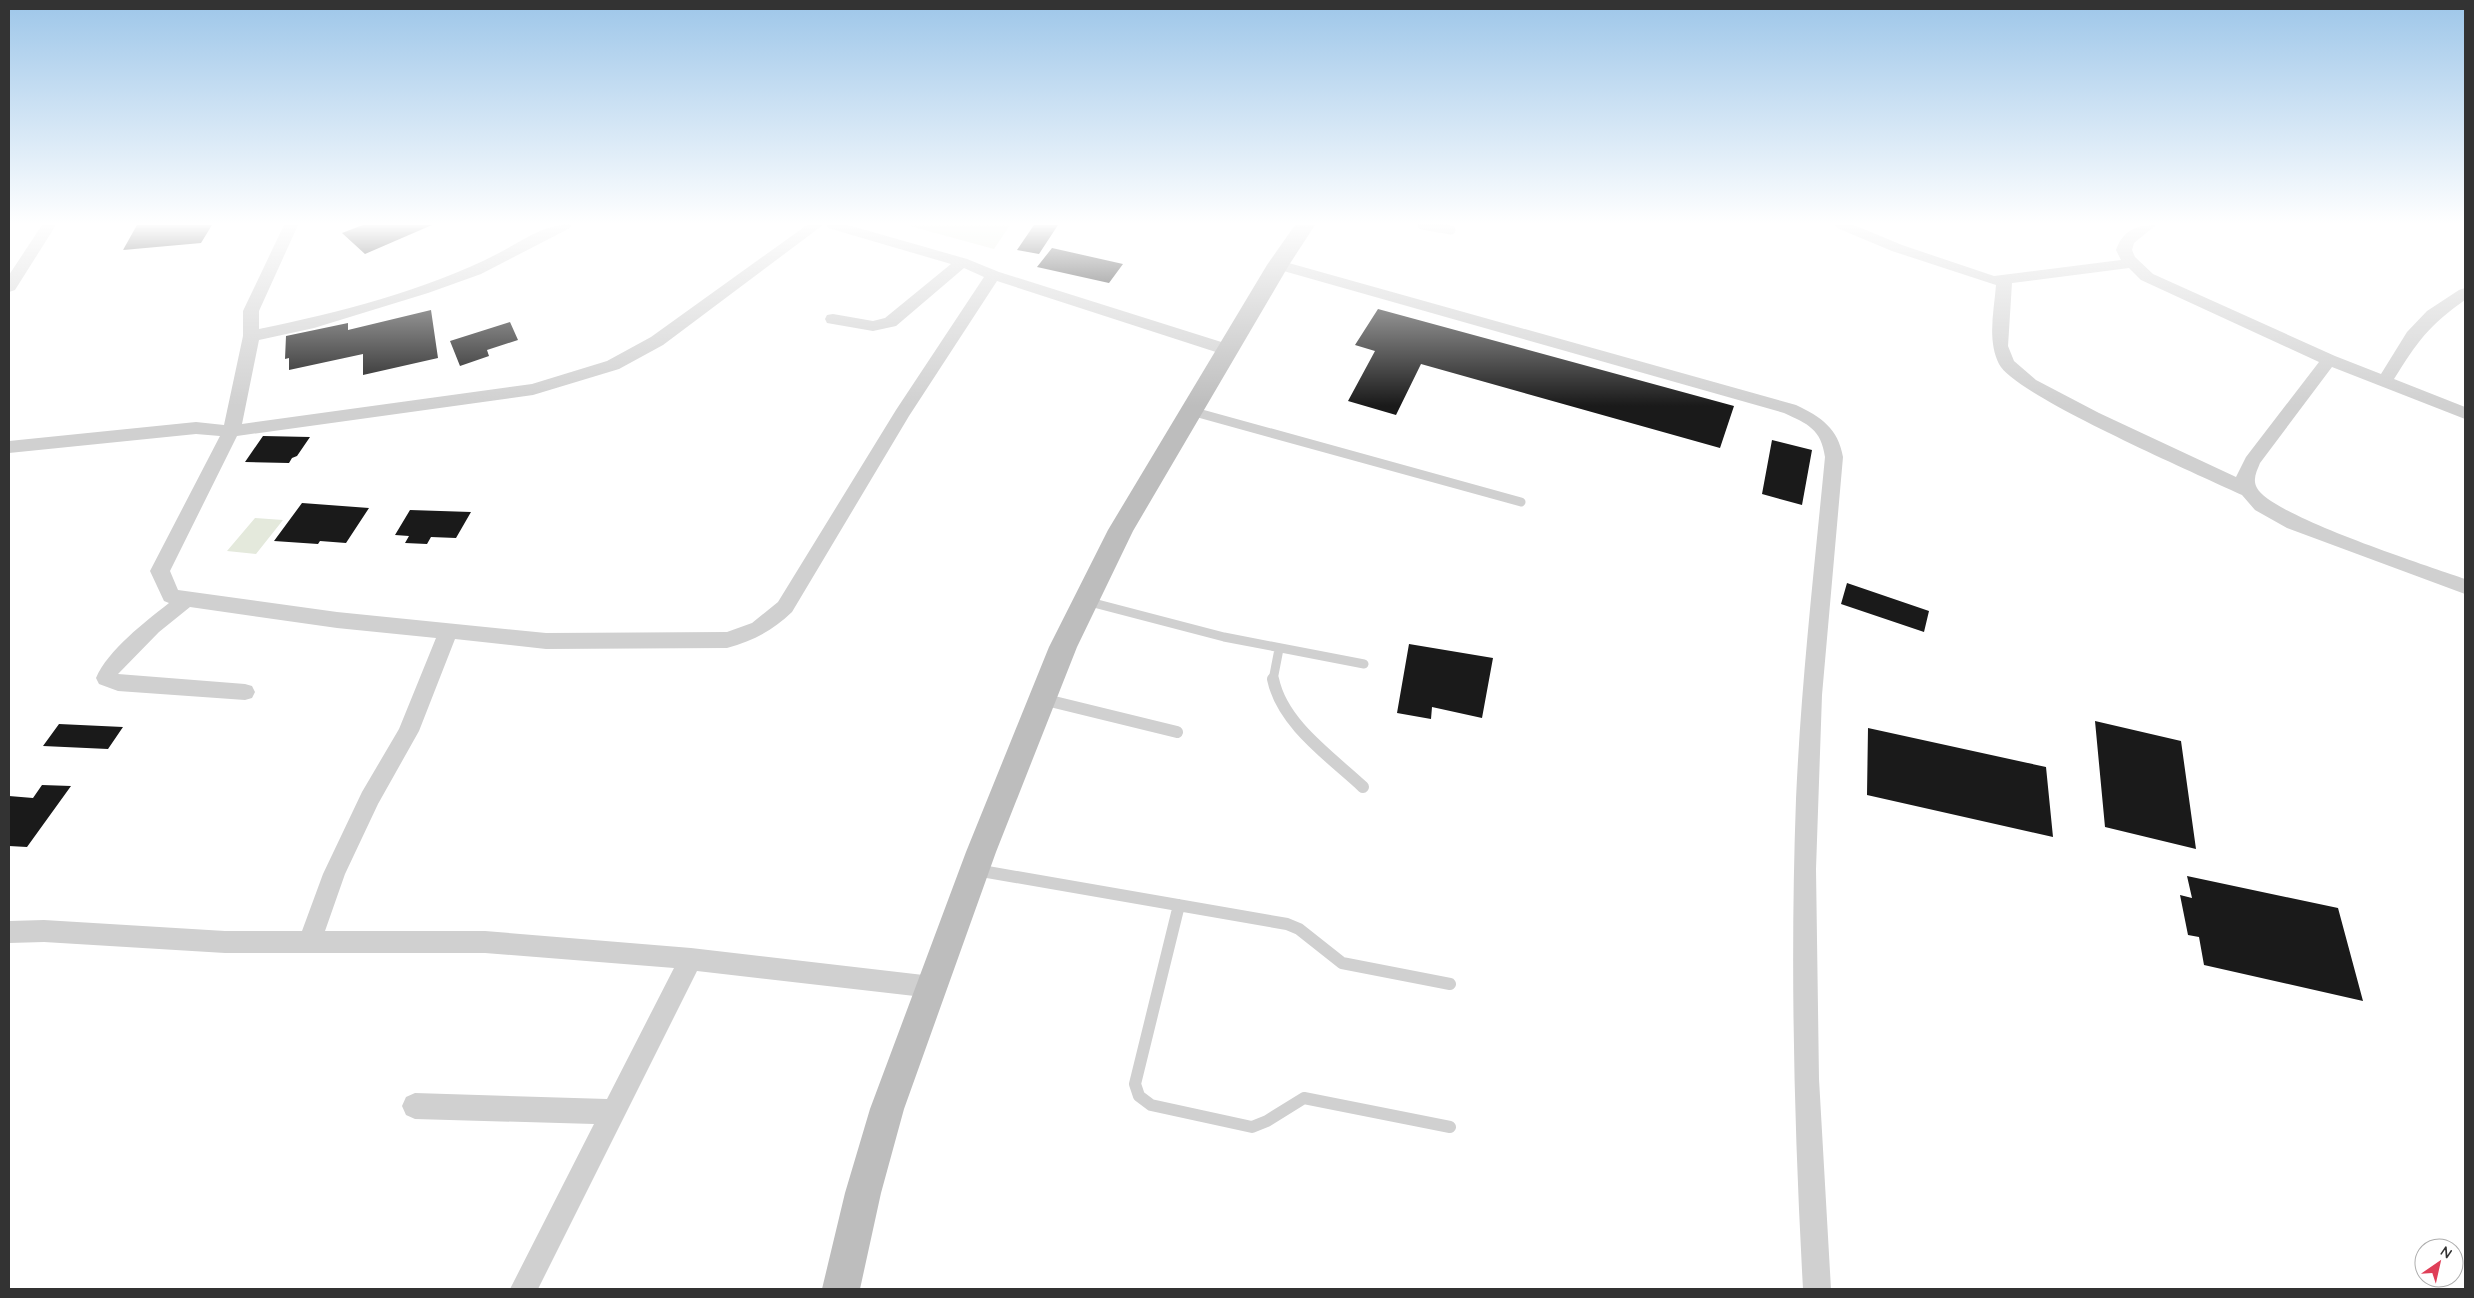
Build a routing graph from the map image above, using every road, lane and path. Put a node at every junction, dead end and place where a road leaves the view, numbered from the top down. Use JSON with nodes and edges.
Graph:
{"nodes":[{"id":1,"x":262,"y":286,"type":"edge"},
{"id":2,"x":435,"y":286,"type":"edge"},
{"id":3,"x":732,"y":286,"type":"edge"},
{"id":4,"x":934,"y":286,"type":"edge"},
{"id":5,"x":986,"y":286,"type":"edge"},
{"id":6,"x":1026,"y":286,"type":"edge"},
{"id":7,"x":1266,"y":286,"type":"edge"},
{"id":8,"x":1348,"y":286,"type":"edge"},
{"id":9,"x":2004,"y":286,"type":"edge"},
{"id":10,"x":2166,"y":286,"type":"edge"},
{"id":11,"x":2465,"y":293,"type":"edge"},
{"id":12,"x":833,"y":319,"type":"dead end"},
{"id":13,"x":250,"y":336,"type":"junction"},
{"id":14,"x":1228,"y":350,"type":"junction"},
{"id":15,"x":2329,"y":360,"type":"junction"},
{"id":16,"x":2384,"y":382,"type":"junction"},
{"id":17,"x":1191,"y":411,"type":"junction"},
{"id":18,"x":2465,"y":413,"type":"edge"},
{"id":19,"x":231,"y":431,"type":"junction"},
{"id":20,"x":9,"y":446,"type":"edge"},
{"id":21,"x":2248,"y":490,"type":"junction"},
{"id":22,"x":1521,"y":502,"type":"dead end"},
{"id":23,"x":2465,"y":587,"type":"edge"},
{"id":24,"x":188,"y":599,"type":"junction"},
{"id":25,"x":1085,"y":601,"type":"junction"},
{"id":26,"x":448,"y":632,"type":"junction"},
{"id":27,"x":1279,"y":649,"type":"junction"},
{"id":28,"x":1364,"y":664,"type":"dead end"},
{"id":29,"x":245,"y":692,"type":"dead end"},
{"id":30,"x":1042,"y":699,"type":"junction"},
{"id":31,"x":1177,"y":732,"type":"dead end"},
{"id":32,"x":1364,"y":787,"type":"dead end"},
{"id":33,"x":975,"y":869,"type":"junction"},
{"id":34,"x":1179,"y":905,"type":"junction"},
{"id":35,"x":9,"y":932,"type":"edge"},
{"id":36,"x":310,"y":941,"type":"junction"},
{"id":37,"x":691,"y":959,"type":"junction"},
{"id":38,"x":1450,"y":984,"type":"dead end"},
{"id":39,"x":932,"y":986,"type":"junction"},
{"id":40,"x":415,"y":1106,"type":"dead end"},
{"id":41,"x":614,"y":1112,"type":"junction"},
{"id":42,"x":1450,"y":1127,"type":"dead end"},
{"id":43,"x":524,"y":1289,"type":"edge"},
{"id":44,"x":841,"y":1289,"type":"edge"},
{"id":45,"x":1817,"y":1289,"type":"edge"}],
"edges":[{"from":1,"to":13,"type":"street"},
{"from":2,"to":13,"type":"street"},
{"from":3,"to":19,"type":"street"},
{"from":4,"to":12,"type":"street"},
{"from":5,"to":26,"type":"street"},
{"from":6,"to":14,"type":"street"},
{"from":7,"to":14,"type":"street"},
{"from":8,"to":45,"type":"street"},
{"from":9,"to":21,"type":"street"},
{"from":10,"to":15,"type":"street"},
{"from":11,"to":16,"type":"street"},
{"from":13,"to":19,"type":"street"},
{"from":14,"to":17,"type":"street"},
{"from":15,"to":16,"type":"street"},
{"from":15,"to":21,"type":"street"},
{"from":16,"to":18,"type":"street"},
{"from":17,"to":22,"type":"lane"},
{"from":17,"to":25,"type":"street"},
{"from":19,"to":20,"type":"street"},
{"from":19,"to":24,"type":"street"},
{"from":21,"to":23,"type":"street"},
{"from":24,"to":26,"type":"street"},
{"from":24,"to":29,"type":"street"},
{"from":25,"to":27,"type":"lane"},
{"from":25,"to":30,"type":"street"},
{"from":26,"to":36,"type":"street"},
{"from":27,"to":28,"type":"lane"},
{"from":27,"to":32,"type":"lane"},
{"from":30,"to":31,"type":"lane"},
{"from":30,"to":33,"type":"street"},
{"from":33,"to":34,"type":"lane"},
{"from":33,"to":39,"type":"street"},
{"from":34,"to":38,"type":"lane"},
{"from":34,"to":42,"type":"lane"},
{"from":35,"to":36,"type":"street"},
{"from":36,"to":37,"type":"street"},
{"from":37,"to":39,"type":"street"},
{"from":37,"to":41,"type":"street"},
{"from":39,"to":44,"type":"street"},
{"from":40,"to":41,"type":"street"},
{"from":41,"to":43,"type":"street"}]}
